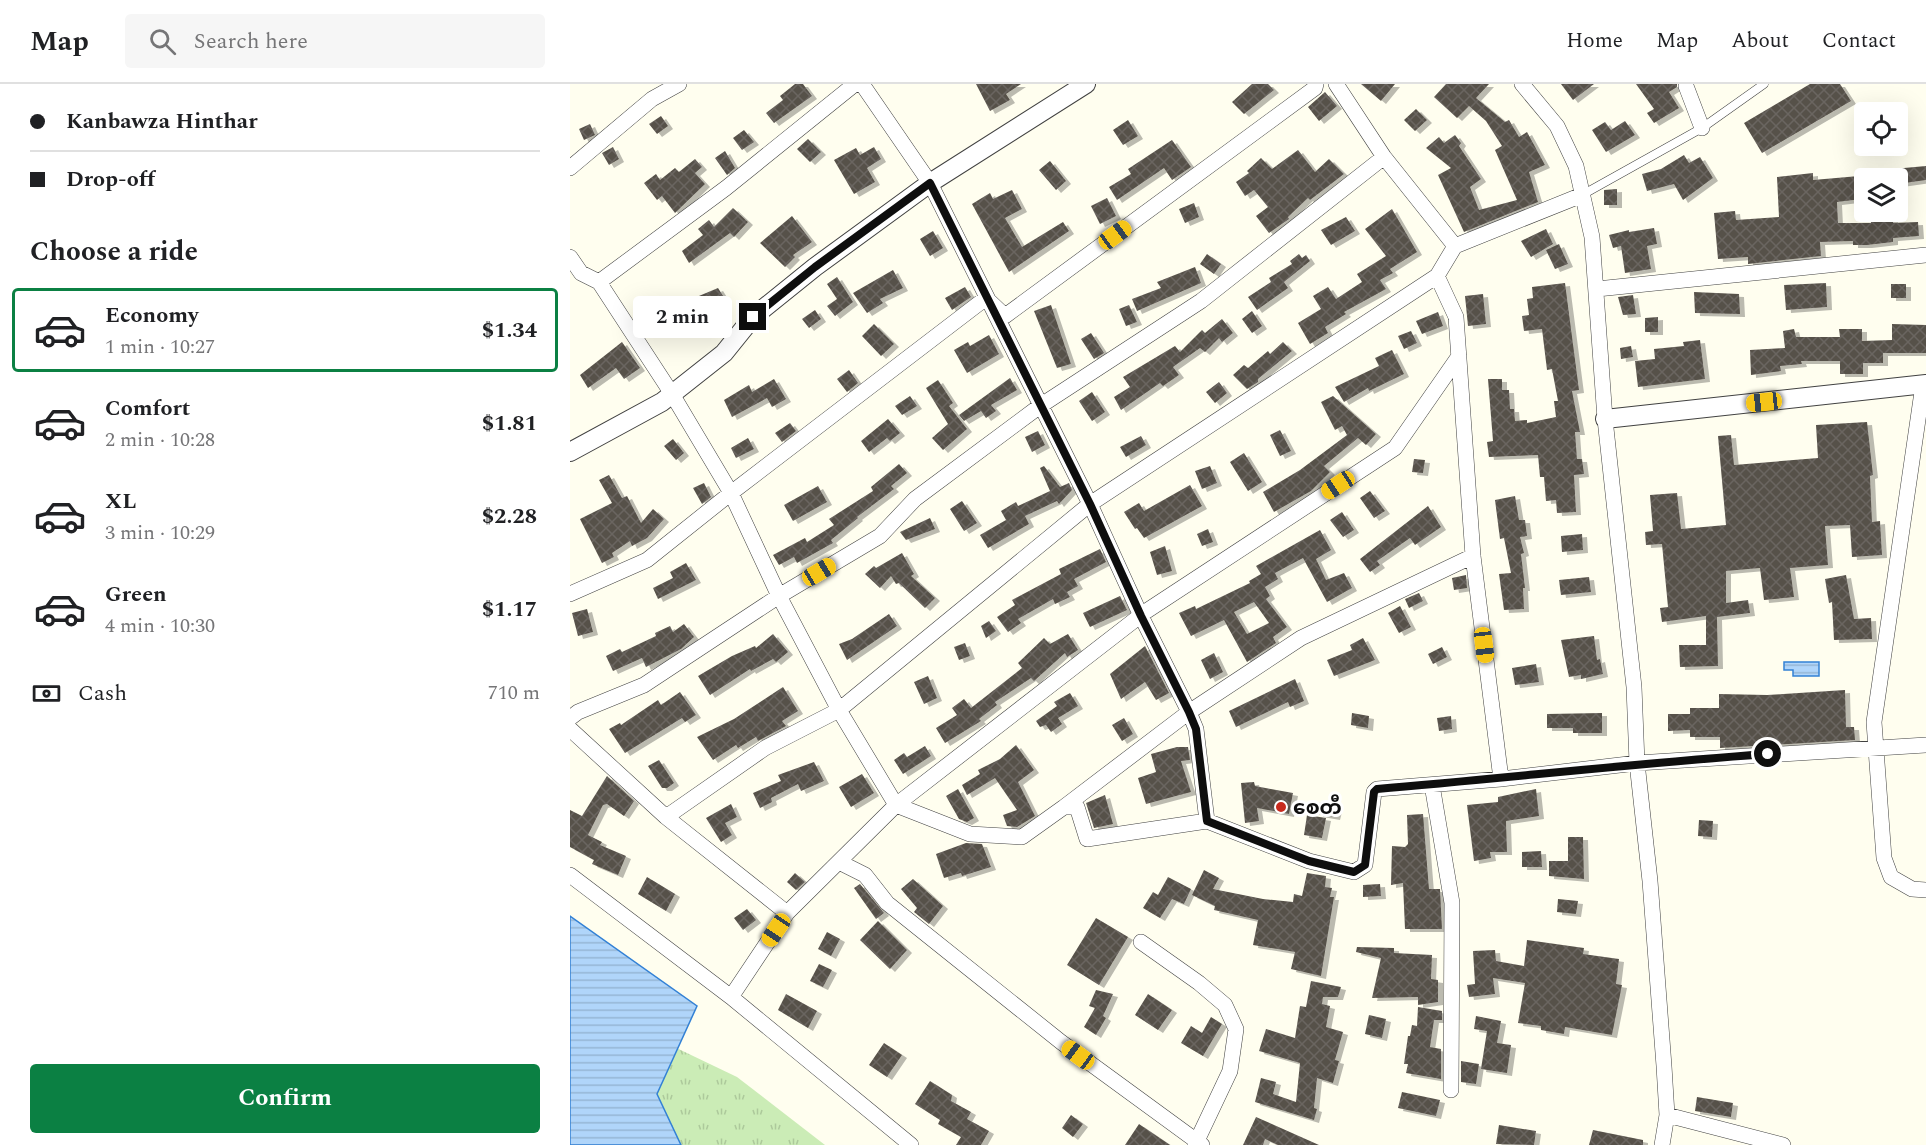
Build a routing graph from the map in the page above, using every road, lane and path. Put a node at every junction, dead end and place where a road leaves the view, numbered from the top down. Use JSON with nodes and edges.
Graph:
{"nodes":[{"id":1,"x":679,"y":84,"type":"edge"},
{"id":2,"x":855,"y":84,"type":"edge"},
{"id":3,"x":862,"y":84,"type":"edge"},
{"id":4,"x":1086,"y":84,"type":"edge"},
{"id":5,"x":1316,"y":84,"type":"edge"},
{"id":6,"x":1336,"y":84,"type":"edge"},
{"id":7,"x":1522,"y":84,"type":"edge"},
{"id":8,"x":1764,"y":84,"type":"edge"},
{"id":9,"x":1686,"y":85,"type":"edge"},
{"id":10,"x":1702,"y":128,"type":"junction"},
{"id":11,"x":1384,"y":157,"type":"junction"},
{"id":12,"x":570,"y":168,"type":"edge"},
{"id":13,"x":930,"y":183,"type":"junction"},
{"id":14,"x":1582,"y":195,"type":"junction"},
{"id":15,"x":1455,"y":246,"type":"junction"},
{"id":16,"x":1926,"y":255,"type":"edge"},
{"id":17,"x":570,"y":256,"type":"edge"},
{"id":18,"x":1437,"y":276,"type":"junction"},
{"id":19,"x":599,"y":282,"type":"junction"},
{"id":20,"x":1597,"y":289,"type":"junction"},
{"id":21,"x":986,"y":298,"type":"junction"},
{"id":22,"x":1459,"y":356,"type":"junction"},
{"id":23,"x":1924,"y":384,"type":"edge"},
{"id":24,"x":672,"y":394,"type":"junction"},
{"id":25,"x":1040,"y":406,"type":"junction"},
{"id":26,"x":1605,"y":419,"type":"junction"},
{"id":27,"x":570,"y":452,"type":"edge"},
{"id":28,"x":730,"y":493,"type":"junction"},
{"id":29,"x":1090,"y":504,"type":"junction"},
{"id":30,"x":1473,"y":556,"type":"junction"},
{"id":31,"x":570,"y":594,"type":"edge"},
{"id":32,"x":779,"y":596,"type":"junction"},
{"id":33,"x":1141,"y":616,"type":"junction"},
{"id":34,"x":839,"y":710,"type":"junction"},
{"id":35,"x":1189,"y":712,"type":"junction"},
{"id":36,"x":570,"y":718,"type":"edge"},
{"id":37,"x":570,"y":729,"type":"edge"},
{"id":38,"x":1926,"y":745,"type":"edge"},
{"id":39,"x":1878,"y":747,"type":"junction"},
{"id":40,"x":1637,"y":763,"type":"junction"},
{"id":41,"x":1501,"y":779,"type":"junction"},
{"id":42,"x":1432,"y":785,"type":"junction"},
{"id":43,"x":896,"y":805,"type":"junction"},
{"id":44,"x":1064,"y":807,"type":"junction"},
{"id":45,"x":666,"y":817,"type":"junction"},
{"id":46,"x":1207,"y":821,"type":"junction"},
{"id":47,"x":839,"y":862,"type":"junction"},
{"id":48,"x":570,"y":875,"type":"edge"},
{"id":49,"x":1926,"y":890,"type":"edge"},
{"id":50,"x":787,"y":913,"type":"junction"},
{"id":51,"x":1141,"y":942,"type":"dead end"},
{"id":52,"x":731,"y":997,"type":"junction"},
{"id":53,"x":1451,"y":1090,"type":"dead end"},
{"id":54,"x":1667,"y":1115,"type":"junction"},
{"id":55,"x":1198,"y":1144,"type":"edge"},
{"id":56,"x":911,"y":1145,"type":"edge"},
{"id":57,"x":1662,"y":1145,"type":"edge"},
{"id":58,"x":1783,"y":1145,"type":"edge"}],
"edges":[{"from":1,"to":12,"type":"street"},
{"from":2,"to":19,"type":"street"},
{"from":3,"to":13,"type":"street"},
{"from":4,"to":13,"type":"street"},
{"from":5,"to":21,"type":"street"},
{"from":6,"to":11,"type":"street"},
{"from":7,"to":14,"type":"street"},
{"from":8,"to":10,"type":"lane"},
{"from":9,"to":10,"type":"street"},
{"from":10,"to":14,"type":"lane"},
{"from":11,"to":15,"type":"street"},
{"from":11,"to":25,"type":"street"},
{"from":13,"to":21,"type":"street"},
{"from":13,"to":24,"type":"street"},
{"from":14,"to":15,"type":"street"},
{"from":14,"to":20,"type":"street"},
{"from":15,"to":18,"type":"street"},
{"from":16,"to":20,"type":"street"},
{"from":17,"to":19,"type":"street"},
{"from":18,"to":22,"type":"street"},
{"from":18,"to":29,"type":"street"},
{"from":19,"to":24,"type":"street"},
{"from":20,"to":26,"type":"street"},
{"from":21,"to":25,"type":"street"},
{"from":21,"to":28,"type":"street"},
{"from":22,"to":30,"type":"street"},
{"from":22,"to":33,"type":"street"},
{"from":23,"to":26,"type":"street"},
{"from":23,"to":39,"type":"street"},
{"from":24,"to":27,"type":"street"},
{"from":24,"to":28,"type":"street"},
{"from":25,"to":29,"type":"street"},
{"from":25,"to":32,"type":"street"},
{"from":26,"to":40,"type":"street"},
{"from":28,"to":31,"type":"street"},
{"from":28,"to":32,"type":"street"},
{"from":29,"to":33,"type":"street"},
{"from":29,"to":34,"type":"street"},
{"from":30,"to":35,"type":"street"},
{"from":30,"to":41,"type":"street"},
{"from":32,"to":34,"type":"street"},
{"from":32,"to":36,"type":"street"},
{"from":33,"to":35,"type":"street"},
{"from":33,"to":43,"type":"street"},
{"from":34,"to":43,"type":"street"},
{"from":34,"to":45,"type":"street"},
{"from":35,"to":44,"type":"street"},
{"from":35,"to":46,"type":"street"},
{"from":37,"to":45,"type":"street"},
{"from":38,"to":39,"type":"street"},
{"from":39,"to":40,"type":"street"},
{"from":39,"to":49,"type":"street"},
{"from":40,"to":41,"type":"street"},
{"from":40,"to":54,"type":"street"},
{"from":41,"to":42,"type":"street"},
{"from":42,"to":46,"type":"street"},
{"from":42,"to":53,"type":"street"},
{"from":43,"to":44,"type":"street"},
{"from":43,"to":47,"type":"street"},
{"from":44,"to":46,"type":"street"},
{"from":45,"to":50,"type":"street"},
{"from":47,"to":50,"type":"street"},
{"from":47,"to":55,"type":"street"},
{"from":48,"to":52,"type":"street"},
{"from":50,"to":52,"type":"street"},
{"from":51,"to":55,"type":"street"},
{"from":52,"to":56,"type":"street"},
{"from":54,"to":57,"type":"street"},
{"from":54,"to":58,"type":"street"}]}
